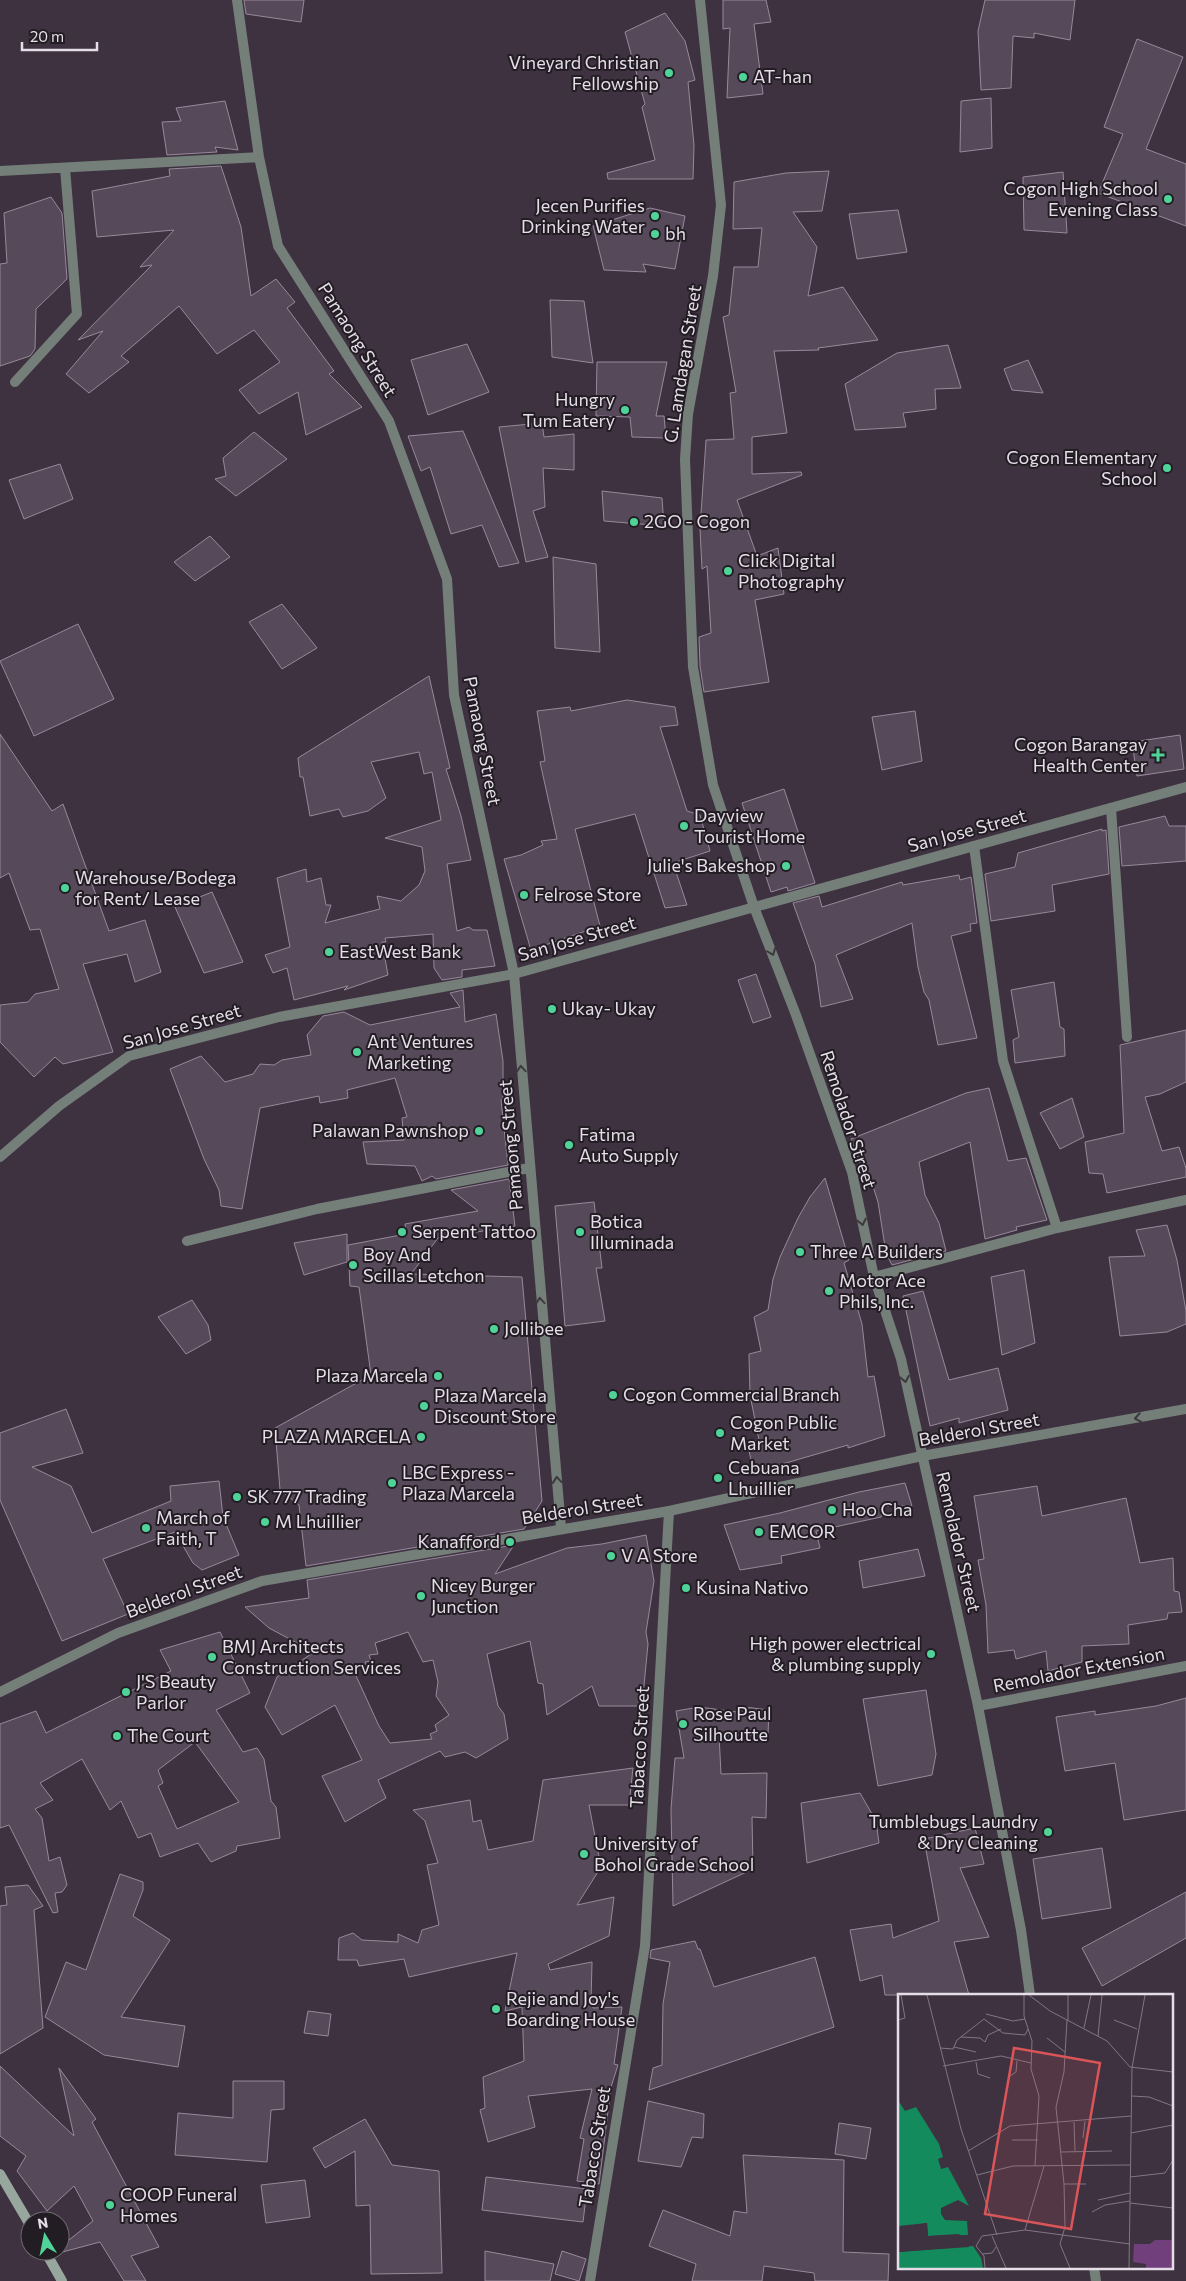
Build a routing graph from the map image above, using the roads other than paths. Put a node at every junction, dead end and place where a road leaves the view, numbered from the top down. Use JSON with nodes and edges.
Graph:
{"nodes":[{"id":1,"x":237,"y":0,"type":"edge"},
{"id":2,"x":700,"y":0,"type":"edge"},
{"id":3,"x":259,"y":156,"type":"junction"},
{"id":4,"x":65,"y":168,"type":"junction"},
{"id":5,"x":0,"y":171,"type":"edge"},
{"id":6,"x":15,"y":382,"type":"dead end"},
{"id":7,"x":1186,"y":787,"type":"edge"},
{"id":8,"x":1112,"y":808,"type":"junction"},
{"id":9,"x":974,"y":846,"type":"junction"},
{"id":10,"x":754,"y":907,"type":"junction"},
{"id":11,"x":514,"y":974,"type":"junction"},
{"id":12,"x":1128,"y":1037,"type":"dead end"},
{"id":13,"x":0,"y":1157,"type":"edge"},
{"id":14,"x":529,"y":1168,"type":"junction"},
{"id":15,"x":1186,"y":1200,"type":"edge"},
{"id":16,"x":1057,"y":1228,"type":"junction"},
{"id":17,"x":187,"y":1241,"type":"dead end"},
{"id":18,"x":874,"y":1277,"type":"junction"},
{"id":19,"x":1186,"y":1409,"type":"edge"},
{"id":20,"x":922,"y":1456,"type":"junction"},
{"id":21,"x":669,"y":1511,"type":"junction"},
{"id":22,"x":561,"y":1528,"type":"junction"},
{"id":23,"x":1186,"y":1666,"type":"edge"},
{"id":24,"x":0,"y":1692,"type":"edge"},
{"id":25,"x":978,"y":1706,"type":"junction"},
{"id":26,"x":1030,"y":1994,"type":"edge"},
{"id":27,"x":0,"y":2174,"type":"edge"},
{"id":28,"x":22,"y":2211,"type":"edge"},
{"id":29,"x":51,"y":2261,"type":"edge"},
{"id":30,"x":1094,"y":2268,"type":"edge"},
{"id":31,"x":62,"y":2281,"type":"edge"},
{"id":32,"x":590,"y":2281,"type":"edge"},
{"id":33,"x":1096,"y":2281,"type":"edge"}],
"edges":[{"from":1,"to":3,"type":"street","name":"Pamaong Street"},
{"from":2,"to":10,"type":"street","name":"G. Lamdagan Street"},
{"from":3,"to":4,"type":"street"},
{"from":3,"to":11,"type":"street","name":"Pamaong Street"},
{"from":4,"to":5,"type":"street"},
{"from":4,"to":6,"type":"street"},
{"from":7,"to":8,"type":"street","name":"San Jose Street"},
{"from":8,"to":9,"type":"street","name":"San Jose Street"},
{"from":8,"to":12,"type":"street"},
{"from":9,"to":10,"type":"street","name":"San Jose Street"},
{"from":9,"to":16,"type":"street"},
{"from":10,"to":11,"type":"street","name":"San Jose Street"},
{"from":10,"to":18,"type":"street","name":"Remolador Street","one_way":true},
{"from":11,"to":13,"type":"street","name":"San Jose Street"},
{"from":14,"to":11,"type":"street","name":"Pamaong Street","one_way":true},
{"from":14,"to":17,"type":"street"},
{"from":22,"to":14,"type":"street","name":"Pamaong Street","one_way":true},
{"from":15,"to":16,"type":"street"},
{"from":16,"to":18,"type":"street"},
{"from":18,"to":20,"type":"street","name":"Remolador Street","one_way":true},
{"from":19,"to":20,"type":"street","name":"Belderol Street","one_way":true},
{"from":20,"to":21,"type":"street","name":"Belderol Street"},
{"from":20,"to":25,"type":"street","name":"Remolador Street"},
{"from":21,"to":22,"type":"street","name":"Belderol Street"},
{"from":21,"to":32,"type":"street","name":"Tabacco Street"},
{"from":22,"to":24,"type":"street","name":"Belderol Street"},
{"from":23,"to":25,"type":"street","name":"Remolador Extension"},
{"from":25,"to":26,"type":"street","name":"Remolador Street"},
{"from":27,"to":28,"type":"main road"},
{"from":29,"to":31,"type":"main road"},
{"from":30,"to":33,"type":"street"}]}
